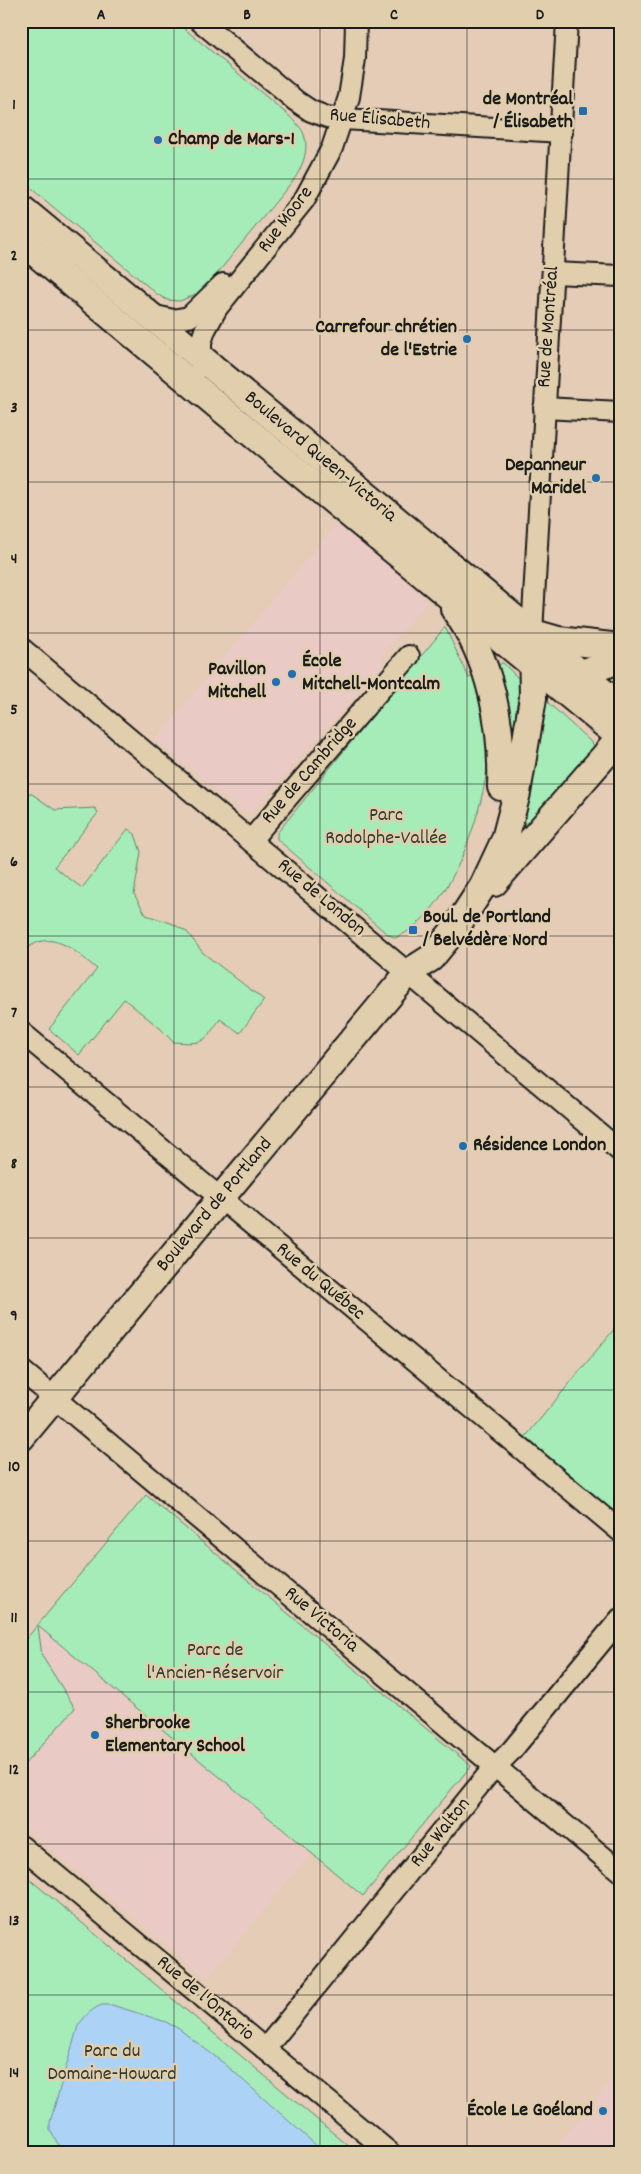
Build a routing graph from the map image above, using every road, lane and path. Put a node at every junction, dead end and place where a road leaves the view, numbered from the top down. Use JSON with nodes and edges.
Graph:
{"nodes":[{"id":1,"x":200,"y":21,"type":"edge"},
{"id":2,"x":356,"y":21,"type":"edge"},
{"id":3,"x":567,"y":21,"type":"edge"},
{"id":4,"x":343,"y":119,"type":"junction"},
{"id":5,"x":562,"y":132,"type":"junction"},
{"id":6,"x":21,"y":208,"type":"edge"},
{"id":7,"x":21,"y":241,"type":"edge"},
{"id":8,"x":250,"y":268,"type":"junction"},
{"id":9,"x":553,"y":273,"type":"junction"},
{"id":10,"x":620,"y":276,"type":"edge"},
{"id":11,"x":149,"y":315,"type":"junction"},
{"id":12,"x":200,"y":357,"type":"junction"},
{"id":13,"x":217,"y":405,"type":"junction"},
{"id":14,"x":544,"y":408,"type":"junction"},
{"id":15,"x":620,"y":412,"type":"edge"},
{"id":16,"x":427,"y":578,"type":"junction"},
{"id":17,"x":532,"y":633,"type":"junction"},
{"id":18,"x":620,"y":646,"type":"edge"},
{"id":19,"x":21,"y":648,"type":"edge"},
{"id":20,"x":409,"y":656,"type":"dead end"},
{"id":21,"x":620,"y":660,"type":"edge"},
{"id":22,"x":533,"y":665,"type":"junction"},
{"id":23,"x":580,"y":672,"type":"junction"},
{"id":24,"x":554,"y":682,"type":"junction"},
{"id":25,"x":533,"y":698,"type":"junction"},
{"id":26,"x":620,"y":706,"type":"edge"},
{"id":27,"x":620,"y":737,"type":"edge"},
{"id":28,"x":500,"y":788,"type":"junction"},
{"id":29,"x":251,"y":840,"type":"junction"},
{"id":30,"x":455,"y":929,"type":"junction"},
{"id":31,"x":409,"y":972,"type":"junction"},
{"id":32,"x":21,"y":1032,"type":"edge"},
{"id":33,"x":620,"y":1151,"type":"edge"},
{"id":34,"x":220,"y":1199,"type":"junction"},
{"id":35,"x":21,"y":1370,"type":"edge"},
{"id":36,"x":55,"y":1398,"type":"junction"},
{"id":37,"x":21,"y":1438,"type":"edge"},
{"id":38,"x":620,"y":1531,"type":"edge"},
{"id":39,"x":620,"y":1619,"type":"edge"},
{"id":40,"x":496,"y":1766,"type":"junction"},
{"id":41,"x":21,"y":1846,"type":"edge"},
{"id":42,"x":620,"y":1871,"type":"edge"},
{"id":43,"x":265,"y":2049,"type":"junction"},
{"id":44,"x":390,"y":2153,"type":"edge"}],
"edges":[{"from":1,"to":4,"type":"street","name":"Rue Élisabeth"},
{"from":2,"to":4,"type":"street","name":"Rue Moore"},
{"from":3,"to":5,"type":"street","name":"Rue de Montréal"},
{"from":4,"to":5,"type":"street","name":"Rue Élisabeth"},
{"from":4,"to":8,"type":"street","name":"Rue Moore"},
{"from":5,"to":9,"type":"street","name":"Rue de Montréal"},
{"from":6,"to":11,"type":"main road","name":"Boulevard Queen-Victoria"},
{"from":7,"to":13,"type":"main road","name":"Boulevard Queen-Victoria"},
{"from":8,"to":11,"type":"street"},
{"from":8,"to":12,"type":"street","name":"Rue Moore"},
{"from":9,"to":10,"type":"street"},
{"from":9,"to":14,"type":"street","name":"Rue de Montréal"},
{"from":11,"to":12,"type":"main road","name":"Boulevard Queen-Victoria"},
{"from":12,"to":13,"type":"street","name":"Rue Moore"},
{"from":12,"to":17,"type":"main road","name":"Boulevard Queen-Victoria"},
{"from":13,"to":16,"type":"main road","name":"Boulevard Queen-Victoria"},
{"from":14,"to":15,"type":"street"},
{"from":14,"to":17,"type":"street","name":"Rue de Montréal"},
{"from":16,"to":22,"type":"main road","name":"Boulevard Queen-Victoria"},
{"from":16,"to":28,"type":"main road"},
{"from":17,"to":18,"type":"main road"},
{"from":17,"to":22,"type":"main road","name":"Boulevard de Portland"},
{"from":17,"to":23,"type":"main road","name":"Boulevard Queen-Victoria"},
{"from":19,"to":29,"type":"street","name":"Rue de London"},
{"from":20,"to":29,"type":"street","name":"Rue de Cambridge"},
{"from":21,"to":23,"type":"main road"},
{"from":22,"to":24,"type":"main road","name":"Boulevard Queen-Victoria"},
{"from":22,"to":25,"type":"main road","name":"Boulevard de Portland"},
{"from":23,"to":24,"type":"main road"},
{"from":23,"to":26,"type":"main road","name":"Boulevard Queen-Victoria"},
{"from":24,"to":25,"type":"main road"},
{"from":24,"to":27,"type":"main road","name":"Boulevard Queen-Victoria"},
{"from":25,"to":28,"type":"main road"},
{"from":25,"to":30,"type":"main road","name":"Boulevard de Portland"},
{"from":27,"to":30,"type":"main road"},
{"from":28,"to":31,"type":"main road","name":"Boulevard de Portland"},
{"from":29,"to":31,"type":"street","name":"Rue de London"},
{"from":30,"to":31,"type":"main road","name":"Boulevard de Portland"},
{"from":31,"to":33,"type":"street","name":"Rue de London"},
{"from":31,"to":34,"type":"main road","name":"Boulevard de Portland"},
{"from":32,"to":34,"type":"street","name":"Rue du Québec"},
{"from":34,"to":36,"type":"main road","name":"Boulevard de Portland"},
{"from":34,"to":38,"type":"street","name":"Rue du Québec"},
{"from":35,"to":36,"type":"street","name":"Rue Victoria"},
{"from":36,"to":37,"type":"main road","name":"Boulevard de Portland"},
{"from":36,"to":40,"type":"street","name":"Rue Victoria"},
{"from":39,"to":40,"type":"street","name":"Rue Walton"},
{"from":40,"to":42,"type":"street","name":"Rue Victoria"},
{"from":40,"to":43,"type":"street","name":"Rue Walton"},
{"from":41,"to":43,"type":"street","name":"Rue de l'Ontario"},
{"from":43,"to":44,"type":"street","name":"Rue de l'Ontario"}]}
